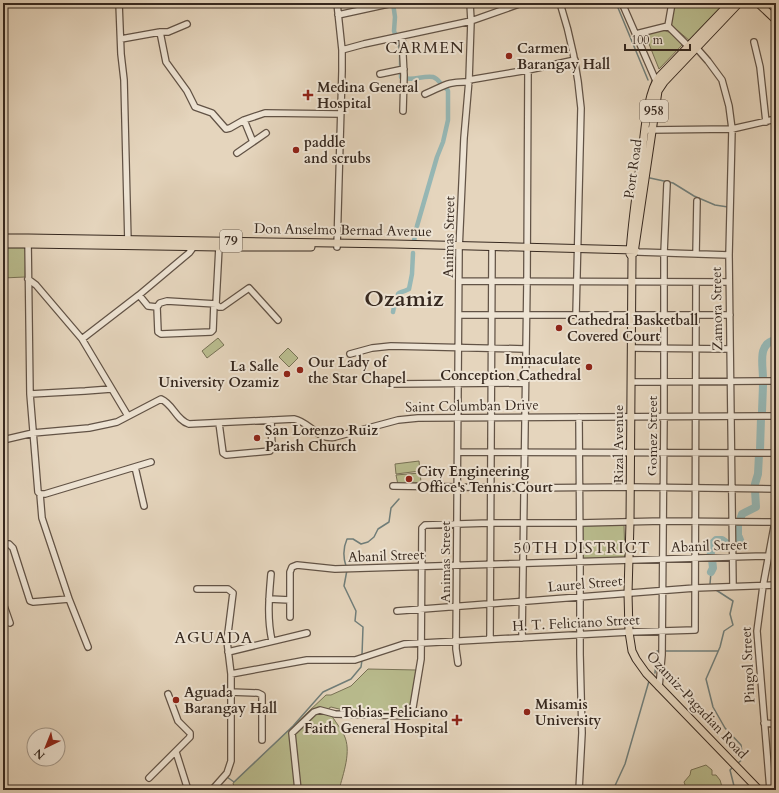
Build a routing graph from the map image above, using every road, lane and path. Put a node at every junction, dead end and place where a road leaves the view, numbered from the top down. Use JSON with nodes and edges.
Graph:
{"nodes":[{"id":1,"x":119,"y":3,"type":"edge"},
{"id":2,"x":337,"y":3,"type":"edge"},
{"id":3,"x":392,"y":3,"type":"edge"},
{"id":4,"x":470,"y":3,"type":"edge"},
{"id":5,"x":522,"y":3,"type":"edge"},
{"id":6,"x":560,"y":3,"type":"edge"},
{"id":7,"x":622,"y":3,"type":"edge"},
{"id":8,"x":672,"y":3,"type":"edge"},
{"id":9,"x":730,"y":3,"type":"edge"},
{"id":10,"x":739,"y":3,"type":"edge"},
{"id":11,"x":758,"y":3,"type":"edge"},
{"id":12,"x":338,"y":15,"type":"junction"},
{"id":13,"x":776,"y":20,"type":"edge"},
{"id":14,"x":470,"y":21,"type":"junction"},
{"id":15,"x":187,"y":24,"type":"dead end"},
{"id":16,"x":668,"y":26,"type":"junction"},
{"id":17,"x":160,"y":32,"type":"junction"},
{"id":18,"x":636,"y":34,"type":"junction"},
{"id":19,"x":401,"y":36,"type":"junction"},
{"id":20,"x":121,"y":39,"type":"junction"},
{"id":21,"x":754,"y":42,"type":"dead end"},
{"id":22,"x":693,"y":47,"type":"junction"},
{"id":23,"x":342,"y":50,"type":"junction"},
{"id":24,"x":575,"y":60,"type":"junction"},
{"id":25,"x":528,"y":70,"type":"junction"},
{"id":26,"x":404,"y":71,"type":"junction"},
{"id":27,"x":380,"y":74,"type":"dead end"},
{"id":28,"x":469,"y":81,"type":"junction"},
{"id":29,"x":659,"y":83,"type":"junction"},
{"id":30,"x":425,"y":94,"type":"dead end"},
{"id":31,"x":403,"y":111,"type":"dead end"},
{"id":32,"x":340,"y":114,"type":"junction"},
{"id":33,"x":776,"y":119,"type":"edge"},
{"id":34,"x":244,"y":120,"type":"junction"},
{"id":35,"x":766,"y":122,"type":"junction"},
{"id":36,"x":732,"y":129,"type":"junction"},
{"id":37,"x":648,"y":130,"type":"junction"},
{"id":38,"x":266,"y":133,"type":"dead end"},
{"id":39,"x":253,"y":142,"type":"junction"},
{"id":40,"x":237,"y":153,"type":"dead end"},
{"id":41,"x":667,"y":184,"type":"dead end"},
{"id":42,"x":697,"y":202,"type":"dead end"},
{"id":43,"x":3,"y":238,"type":"edge"},
{"id":44,"x":28,"y":241,"type":"junction"},
{"id":45,"x":128,"y":242,"type":"junction"},
{"id":46,"x":3,"y":244,"type":"edge"},
{"id":47,"x":192,"y":244,"type":"junction"},
{"id":48,"x":268,"y":244,"type":"junction"},
{"id":49,"x":337,"y":245,"type":"junction"},
{"id":50,"x":219,"y":247,"type":"junction"},
{"id":51,"x":459,"y":248,"type":"junction"},
{"id":52,"x":527,"y":249,"type":"junction"},
{"id":53,"x":578,"y":250,"type":"junction"},
{"id":54,"x":492,"y":251,"type":"junction"},
{"id":55,"x":633,"y":253,"type":"junction"},
{"id":56,"x":664,"y":253,"type":"junction"},
{"id":57,"x":696,"y":254,"type":"junction"},
{"id":58,"x":729,"y":254,"type":"junction"},
{"id":59,"x":28,"y":279,"type":"junction"},
{"id":60,"x":459,"y":280,"type":"junction"},
{"id":61,"x":492,"y":281,"type":"junction"},
{"id":62,"x":527,"y":281,"type":"junction"},
{"id":63,"x":578,"y":281,"type":"junction"},
{"id":64,"x":631,"y":281,"type":"junction"},
{"id":65,"x":664,"y":282,"type":"junction"},
{"id":66,"x":696,"y":282,"type":"junction"},
{"id":67,"x":729,"y":282,"type":"junction"},
{"id":68,"x":139,"y":295,"type":"junction"},
{"id":69,"x":215,"y":304,"type":"junction"},
{"id":70,"x":157,"y":307,"type":"junction"},
{"id":71,"x":459,"y":315,"type":"junction"},
{"id":72,"x":576,"y":315,"type":"junction"},
{"id":73,"x":631,"y":315,"type":"junction"},
{"id":74,"x":664,"y":315,"type":"junction"},
{"id":75,"x":696,"y":315,"type":"junction"},
{"id":76,"x":730,"y":315,"type":"junction"},
{"id":77,"x":492,"y":316,"type":"junction"},
{"id":78,"x":526,"y":316,"type":"junction"},
{"id":79,"x":278,"y":320,"type":"dead end"},
{"id":80,"x":82,"y":339,"type":"junction"},
{"id":81,"x":458,"y":348,"type":"junction"},
{"id":82,"x":492,"y":348,"type":"junction"},
{"id":83,"x":631,"y":348,"type":"junction"},
{"id":84,"x":664,"y":348,"type":"junction"},
{"id":85,"x":696,"y":348,"type":"junction"},
{"id":86,"x":525,"y":349,"type":"junction"},
{"id":87,"x":730,"y":349,"type":"junction"},
{"id":88,"x":350,"y":354,"type":"dead end"},
{"id":89,"x":776,"y":381,"type":"edge"},
{"id":90,"x":631,"y":382,"type":"junction"},
{"id":91,"x":664,"y":382,"type":"junction"},
{"id":92,"x":696,"y":382,"type":"junction"},
{"id":93,"x":730,"y":382,"type":"junction"},
{"id":94,"x":491,"y":383,"type":"junction"},
{"id":95,"x":525,"y":383,"type":"junction"},
{"id":96,"x":391,"y":384,"type":"dead end"},
{"id":97,"x":458,"y":384,"type":"junction"},
{"id":98,"x":111,"y":389,"type":"junction"},
{"id":99,"x":30,"y":394,"type":"junction"},
{"id":100,"x":128,"y":416,"type":"junction"},
{"id":101,"x":630,"y":416,"type":"junction"},
{"id":102,"x":664,"y":416,"type":"junction"},
{"id":103,"x":696,"y":416,"type":"junction"},
{"id":104,"x":731,"y":416,"type":"junction"},
{"id":105,"x":776,"y":416,"type":"edge"},
{"id":106,"x":492,"y":417,"type":"junction"},
{"id":107,"x":524,"y":417,"type":"junction"},
{"id":108,"x":579,"y":417,"type":"junction"},
{"id":109,"x":458,"y":418,"type":"junction"},
{"id":110,"x":271,"y":420,"type":"junction"},
{"id":111,"x":219,"y":423,"type":"junction"},
{"id":112,"x":33,"y":433,"type":"junction"},
{"id":113,"x":3,"y":440,"type":"edge"},
{"id":114,"x":458,"y":452,"type":"junction"},
{"id":115,"x":580,"y":452,"type":"junction"},
{"id":116,"x":630,"y":452,"type":"junction"},
{"id":117,"x":664,"y":452,"type":"junction"},
{"id":118,"x":776,"y":452,"type":"edge"},
{"id":119,"x":491,"y":453,"type":"junction"},
{"id":120,"x":525,"y":453,"type":"junction"},
{"id":121,"x":696,"y":453,"type":"junction"},
{"id":122,"x":731,"y":453,"type":"junction"},
{"id":123,"x":151,"y":462,"type":"dead end"},
{"id":124,"x":135,"y":467,"type":"junction"},
{"id":125,"x":393,"y":486,"type":"dead end"},
{"id":126,"x":457,"y":487,"type":"junction"},
{"id":127,"x":490,"y":487,"type":"junction"},
{"id":128,"x":580,"y":487,"type":"junction"},
{"id":129,"x":630,"y":487,"type":"junction"},
{"id":130,"x":524,"y":488,"type":"junction"},
{"id":131,"x":663,"y":488,"type":"junction"},
{"id":132,"x":696,"y":488,"type":"junction"},
{"id":133,"x":732,"y":489,"type":"junction"},
{"id":134,"x":776,"y":489,"type":"edge"},
{"id":135,"x":40,"y":494,"type":"junction"},
{"id":136,"x":144,"y":506,"type":"dead end"},
{"id":137,"x":776,"y":519,"type":"edge"},
{"id":138,"x":663,"y":521,"type":"junction"},
{"id":139,"x":696,"y":521,"type":"junction"},
{"id":140,"x":732,"y":521,"type":"junction"},
{"id":141,"x":630,"y":522,"type":"junction"},
{"id":142,"x":490,"y":523,"type":"junction"},
{"id":143,"x":524,"y":523,"type":"junction"},
{"id":144,"x":580,"y":523,"type":"junction"},
{"id":145,"x":457,"y":524,"type":"junction"},
{"id":146,"x":3,"y":544,"type":"edge"},
{"id":147,"x":768,"y":556,"type":"junction"},
{"id":148,"x":695,"y":558,"type":"junction"},
{"id":149,"x":733,"y":558,"type":"junction"},
{"id":150,"x":662,"y":559,"type":"junction"},
{"id":151,"x":629,"y":560,"type":"junction"},
{"id":152,"x":580,"y":562,"type":"junction"},
{"id":153,"x":523,"y":564,"type":"junction"},
{"id":154,"x":457,"y":565,"type":"junction"},
{"id":155,"x":490,"y":565,"type":"junction"},
{"id":156,"x":423,"y":567,"type":"junction"},
{"id":157,"x":271,"y":574,"type":"dead end"},
{"id":158,"x":776,"y":585,"type":"edge"},
{"id":159,"x":733,"y":586,"type":"junction"},
{"id":160,"x":763,"y":586,"type":"junction"},
{"id":161,"x":695,"y":588,"type":"junction"},
{"id":162,"x":197,"y":589,"type":"dead end"},
{"id":163,"x":662,"y":590,"type":"junction"},
{"id":164,"x":628,"y":593,"type":"junction"},
{"id":165,"x":580,"y":597,"type":"junction"},
{"id":166,"x":69,"y":599,"type":"junction"},
{"id":167,"x":269,"y":599,"type":"junction"},
{"id":168,"x":290,"y":600,"type":"junction"},
{"id":169,"x":523,"y":602,"type":"junction"},
{"id":170,"x":3,"y":603,"type":"edge"},
{"id":171,"x":490,"y":604,"type":"junction"},
{"id":172,"x":456,"y":606,"type":"junction"},
{"id":173,"x":422,"y":609,"type":"junction"},
{"id":174,"x":397,"y":611,"type":"dead end"},
{"id":175,"x":290,"y":617,"type":"dead end"},
{"id":176,"x":10,"y":623,"type":"dead end"},
{"id":177,"x":662,"y":630,"type":"junction"},
{"id":178,"x":629,"y":632,"type":"junction"},
{"id":179,"x":307,"y":633,"type":"dead end"},
{"id":180,"x":580,"y":635,"type":"junction"},
{"id":181,"x":522,"y":638,"type":"junction"},
{"id":182,"x":490,"y":639,"type":"junction"},
{"id":183,"x":272,"y":641,"type":"junction"},
{"id":184,"x":457,"y":641,"type":"junction"},
{"id":185,"x":422,"y":643,"type":"junction"},
{"id":186,"x":88,"y":647,"type":"dead end"},
{"id":187,"x":228,"y":652,"type":"junction"},
{"id":188,"x":458,"y":663,"type":"dead end"},
{"id":189,"x":231,"y":674,"type":"junction"},
{"id":190,"x":659,"y":687,"type":"junction"},
{"id":191,"x":230,"y":692,"type":"junction"},
{"id":192,"x":168,"y":694,"type":"dead end"},
{"id":193,"x":764,"y":723,"type":"junction"},
{"id":194,"x":776,"y":724,"type":"edge"},
{"id":195,"x":262,"y":740,"type":"dead end"},
{"id":196,"x":176,"y":752,"type":"junction"},
{"id":197,"x":148,"y":778,"type":"dead end"},
{"id":198,"x":188,"y":790,"type":"edge"},
{"id":199,"x":212,"y":790,"type":"edge"},
{"id":200,"x":298,"y":790,"type":"edge"},
{"id":201,"x":579,"y":790,"type":"edge"},
{"id":202,"x":759,"y":790,"type":"edge"},
{"id":203,"x":770,"y":790,"type":"edge"}],
"edges":[{"from":1,"to":20,"type":"street"},
{"from":2,"to":12,"type":"street"},
{"from":3,"to":12,"type":"street"},
{"from":4,"to":14,"type":"street","name":"Animas Street"},
{"from":5,"to":14,"type":"street"},
{"from":6,"to":24,"type":"street"},
{"from":7,"to":18,"type":"street"},
{"from":8,"to":16,"type":"street"},
{"from":9,"to":22,"type":"main road","name":"Port Road","number":"958"},
{"from":10,"to":22,"type":"main road","name":"Port Road","number":"958"},
{"from":11,"to":13,"type":"main road"},
{"from":12,"to":23,"type":"street"},
{"from":14,"to":19,"type":"street"},
{"from":14,"to":28,"type":"street","name":"Animas Street"},
{"from":15,"to":17,"type":"street"},
{"from":16,"to":18,"type":"street"},
{"from":16,"to":22,"type":"street","name":"Zamora Street"},
{"from":17,"to":20,"type":"street"},
{"from":17,"to":34,"type":"street"},
{"from":18,"to":29,"type":"street"},
{"from":19,"to":23,"type":"street"},
{"from":19,"to":26,"type":"street"},
{"from":20,"to":45,"type":"street"},
{"from":21,"to":35,"type":"street"},
{"from":22,"to":29,"type":"main road","name":"Port Road","number":"958"},
{"from":22,"to":36,"type":"street","name":"Zamora Street"},
{"from":23,"to":32,"type":"street"},
{"from":24,"to":25,"type":"street"},
{"from":24,"to":53,"type":"street"},
{"from":25,"to":28,"type":"street"},
{"from":25,"to":52,"type":"street"},
{"from":26,"to":27,"type":"street"},
{"from":26,"to":31,"type":"street"},
{"from":28,"to":30,"type":"street"},
{"from":28,"to":51,"type":"street","name":"Animas Street"},
{"from":29,"to":37,"type":"main road","name":"Port Road","number":"958"},
{"from":32,"to":34,"type":"street"},
{"from":32,"to":49,"type":"street"},
{"from":33,"to":35,"type":"street"},
{"from":34,"to":39,"type":"street"},
{"from":35,"to":36,"type":"street"},
{"from":36,"to":37,"type":"street"},
{"from":36,"to":58,"type":"street","name":"Zamora Street"},
{"from":37,"to":55,"type":"main road","name":"Port Road","number":"958"},
{"from":38,"to":39,"type":"street"},
{"from":39,"to":40,"type":"street"},
{"from":41,"to":56,"type":"street","name":"Gomez Street"},
{"from":42,"to":57,"type":"street"},
{"from":43,"to":44,"type":"main road","name":"Don Anselmo Bernad Avenue","number":"79"},
{"from":44,"to":45,"type":"main road","name":"Don Anselmo Bernad Avenue","number":"79"},
{"from":44,"to":46,"type":"main road","name":"Don Anselmo Bernad Avenue","number":"79"},
{"from":44,"to":59,"type":"street"},
{"from":45,"to":47,"type":"main road","name":"Don Anselmo Bernad Avenue","number":"79"},
{"from":47,"to":48,"type":"main road","name":"Don Anselmo Bernad Avenue","number":"79"},
{"from":47,"to":50,"type":"main road","name":"Don Anselmo Bernad Avenue","number":"79"},
{"from":47,"to":68,"type":"street"},
{"from":48,"to":49,"type":"main road","name":"Don Anselmo Bernad Avenue","number":"79"},
{"from":48,"to":50,"type":"main road","name":"Don Anselmo Bernad Avenue","number":"79"},
{"from":49,"to":51,"type":"main road","name":"Don Anselmo Bernad Avenue","number":"79"},
{"from":50,"to":69,"type":"street"},
{"from":51,"to":52,"type":"main road","name":"Don Anselmo Bernad Avenue","number":"79"},
{"from":51,"to":54,"type":"main road","name":"Don Anselmo Bernad Avenue","number":"79"},
{"from":51,"to":60,"type":"street","name":"Animas Street"},
{"from":52,"to":53,"type":"main road","name":"Don Anselmo Bernad Avenue","number":"79"},
{"from":52,"to":54,"type":"main road","name":"Don Anselmo Bernad Avenue","number":"79"},
{"from":52,"to":62,"type":"street"},
{"from":53,"to":55,"type":"main road","name":"Don Anselmo Bernad Avenue","number":"79"},
{"from":53,"to":63,"type":"street"},
{"from":54,"to":61,"type":"street"},
{"from":55,"to":56,"type":"street"},
{"from":55,"to":64,"type":"main road","name":"Rizal Avenue"},
{"from":56,"to":57,"type":"street"},
{"from":56,"to":65,"type":"street","name":"Gomez Street"},
{"from":57,"to":58,"type":"street"},
{"from":58,"to":67,"type":"street","name":"Zamora Street"},
{"from":59,"to":80,"type":"street"},
{"from":59,"to":99,"type":"street"},
{"from":60,"to":61,"type":"street"},
{"from":60,"to":71,"type":"street","name":"Animas Street"},
{"from":61,"to":62,"type":"street"},
{"from":61,"to":77,"type":"street"},
{"from":62,"to":63,"type":"street"},
{"from":62,"to":78,"type":"street"},
{"from":63,"to":64,"type":"street"},
{"from":63,"to":72,"type":"street"},
{"from":64,"to":65,"type":"street"},
{"from":64,"to":73,"type":"main road","name":"Rizal Avenue"},
{"from":65,"to":66,"type":"street"},
{"from":65,"to":74,"type":"street","name":"Gomez Street"},
{"from":66,"to":67,"type":"street"},
{"from":66,"to":75,"type":"street"},
{"from":67,"to":76,"type":"street","name":"Zamora Street"},
{"from":68,"to":70,"type":"street"},
{"from":68,"to":80,"type":"street"},
{"from":69,"to":70,"type":"street"},
{"from":69,"to":70,"type":"street"},
{"from":69,"to":79,"type":"street"},
{"from":71,"to":77,"type":"street"},
{"from":71,"to":81,"type":"street","name":"Animas Street"},
{"from":72,"to":73,"type":"street"},
{"from":72,"to":78,"type":"street"},
{"from":73,"to":74,"type":"street"},
{"from":73,"to":83,"type":"main road","name":"Rizal Avenue"},
{"from":74,"to":75,"type":"street"},
{"from":74,"to":84,"type":"street","name":"Gomez Street"},
{"from":75,"to":76,"type":"street"},
{"from":75,"to":85,"type":"street"},
{"from":76,"to":87,"type":"street","name":"Zamora Street"},
{"from":77,"to":78,"type":"street"},
{"from":77,"to":82,"type":"street"},
{"from":78,"to":86,"type":"street"},
{"from":80,"to":98,"type":"street"},
{"from":81,"to":82,"type":"street"},
{"from":81,"to":88,"type":"street"},
{"from":81,"to":97,"type":"street","name":"Animas Street"},
{"from":82,"to":86,"type":"street"},
{"from":82,"to":94,"type":"street"},
{"from":83,"to":84,"type":"street"},
{"from":83,"to":90,"type":"main road","name":"Rizal Avenue"},
{"from":84,"to":85,"type":"street"},
{"from":84,"to":91,"type":"street","name":"Gomez Street"},
{"from":85,"to":87,"type":"street"},
{"from":85,"to":92,"type":"street"},
{"from":86,"to":95,"type":"street"},
{"from":87,"to":93,"type":"street","name":"Zamora Street"},
{"from":89,"to":93,"type":"street"},
{"from":90,"to":91,"type":"street"},
{"from":90,"to":101,"type":"main road","name":"Rizal Avenue"},
{"from":91,"to":92,"type":"street"},
{"from":91,"to":102,"type":"street","name":"Gomez Street"},
{"from":92,"to":93,"type":"street"},
{"from":92,"to":103,"type":"street"},
{"from":93,"to":104,"type":"street","name":"Zamora Street"},
{"from":94,"to":95,"type":"street"},
{"from":94,"to":97,"type":"street"},
{"from":94,"to":106,"type":"street"},
{"from":95,"to":107,"type":"street"},
{"from":96,"to":97,"type":"street"},
{"from":97,"to":109,"type":"street","name":"Animas Street"},
{"from":98,"to":99,"type":"street"},
{"from":98,"to":100,"type":"street"},
{"from":99,"to":112,"type":"street"},
{"from":100,"to":111,"type":"street","name":"Saint Columban Drive"},
{"from":100,"to":112,"type":"street","name":"Saint Columban Drive"},
{"from":101,"to":102,"type":"street","name":"Saint Columban Drive"},
{"from":101,"to":108,"type":"street","name":"Saint Columban Drive"},
{"from":101,"to":116,"type":"main road","name":"Rizal Avenue"},
{"from":102,"to":103,"type":"street","name":"Saint Columban Drive"},
{"from":102,"to":117,"type":"street","name":"Gomez Street"},
{"from":103,"to":104,"type":"street","name":"Saint Columban Drive"},
{"from":103,"to":121,"type":"street"},
{"from":104,"to":105,"type":"street","name":"Saint Columban Drive"},
{"from":104,"to":122,"type":"street","name":"Zamora Street"},
{"from":106,"to":107,"type":"street","name":"Saint Columban Drive"},
{"from":106,"to":109,"type":"street","name":"Saint Columban Drive"},
{"from":106,"to":119,"type":"street"},
{"from":107,"to":108,"type":"street","name":"Saint Columban Drive"},
{"from":107,"to":120,"type":"street"},
{"from":108,"to":115,"type":"street"},
{"from":109,"to":110,"type":"street","name":"Saint Columban Drive"},
{"from":109,"to":114,"type":"street","name":"Animas Street"},
{"from":110,"to":111,"type":"street","name":"Saint Columban Drive"},
{"from":110,"to":111,"type":"street"},
{"from":112,"to":113,"type":"street","name":"Saint Columban Drive"},
{"from":112,"to":135,"type":"street"},
{"from":114,"to":119,"type":"street"},
{"from":114,"to":126,"type":"street","name":"Animas Street"},
{"from":115,"to":116,"type":"street"},
{"from":115,"to":120,"type":"street"},
{"from":115,"to":128,"type":"street"},
{"from":116,"to":117,"type":"street"},
{"from":116,"to":129,"type":"main road","name":"Rizal Avenue"},
{"from":117,"to":121,"type":"street"},
{"from":117,"to":131,"type":"street","name":"Gomez Street"},
{"from":118,"to":122,"type":"street"},
{"from":119,"to":120,"type":"street"},
{"from":119,"to":127,"type":"street"},
{"from":120,"to":130,"type":"street"},
{"from":121,"to":122,"type":"street"},
{"from":121,"to":132,"type":"street"},
{"from":122,"to":133,"type":"street","name":"Zamora Street"},
{"from":123,"to":124,"type":"street"},
{"from":124,"to":135,"type":"street"},
{"from":124,"to":136,"type":"street"},
{"from":125,"to":126,"type":"street"},
{"from":126,"to":127,"type":"street"},
{"from":126,"to":145,"type":"street","name":"Animas Street"},
{"from":127,"to":130,"type":"street"},
{"from":127,"to":142,"type":"street"},
{"from":128,"to":129,"type":"street"},
{"from":128,"to":130,"type":"street"},
{"from":128,"to":144,"type":"street"},
{"from":129,"to":131,"type":"street"},
{"from":129,"to":141,"type":"main road","name":"Rizal Avenue"},
{"from":130,"to":143,"type":"street"},
{"from":131,"to":132,"type":"street"},
{"from":131,"to":138,"type":"street","name":"Gomez Street"},
{"from":132,"to":133,"type":"street"},
{"from":132,"to":139,"type":"street"},
{"from":133,"to":134,"type":"street"},
{"from":133,"to":140,"type":"street","name":"Zamora Street"},
{"from":135,"to":166,"type":"street"},
{"from":137,"to":140,"type":"street"},
{"from":137,"to":147,"type":"street","name":"Pingol Street"},
{"from":138,"to":139,"type":"street"},
{"from":138,"to":141,"type":"street"},
{"from":138,"to":150,"type":"street","name":"Gomez Street"},
{"from":139,"to":140,"type":"street"},
{"from":139,"to":148,"type":"street"},
{"from":140,"to":149,"type":"street","name":"Zamora Street"},
{"from":141,"to":144,"type":"street"},
{"from":141,"to":151,"type":"main road","name":"Rizal Avenue"},
{"from":142,"to":143,"type":"street"},
{"from":142,"to":145,"type":"street"},
{"from":142,"to":155,"type":"street"},
{"from":143,"to":144,"type":"street"},
{"from":143,"to":153,"type":"street"},
{"from":144,"to":152,"type":"street"},
{"from":145,"to":154,"type":"street","name":"Animas Street"},
{"from":145,"to":156,"type":"street"},
{"from":146,"to":166,"type":"street"},
{"from":147,"to":149,"type":"street","name":"Abanil Street"},
{"from":147,"to":160,"type":"street","name":"Pingol Street"},
{"from":148,"to":149,"type":"street","name":"Abanil Street"},
{"from":148,"to":150,"type":"street","name":"Abanil Street"},
{"from":148,"to":161,"type":"street"},
{"from":149,"to":159,"type":"street","name":"Zamora Street"},
{"from":150,"to":151,"type":"street","name":"Abanil Street"},
{"from":150,"to":163,"type":"street","name":"Gomez Street"},
{"from":151,"to":152,"type":"street","name":"Abanil Street"},
{"from":151,"to":164,"type":"main road","name":"Rizal Avenue"},
{"from":152,"to":153,"type":"street","name":"Abanil Street"},
{"from":152,"to":165,"type":"street"},
{"from":153,"to":155,"type":"street","name":"Abanil Street"},
{"from":153,"to":169,"type":"street"},
{"from":154,"to":155,"type":"street","name":"Abanil Street"},
{"from":154,"to":156,"type":"street","name":"Abanil Street"},
{"from":154,"to":172,"type":"street","name":"Animas Street"},
{"from":155,"to":171,"type":"street"},
{"from":156,"to":168,"type":"street","name":"Abanil Street"},
{"from":156,"to":173,"type":"street"},
{"from":157,"to":167,"type":"street"},
{"from":158,"to":160,"type":"street","name":"Laurel Street"},
{"from":159,"to":160,"type":"street","name":"Laurel Street"},
{"from":159,"to":161,"type":"street","name":"Laurel Street"},
{"from":160,"to":193,"type":"street","name":"Pingol Street"},
{"from":161,"to":163,"type":"street","name":"Laurel Street"},
{"from":161,"to":177,"type":"street","name":"H. T. Feliciano Street"},
{"from":162,"to":187,"type":"street"},
{"from":163,"to":164,"type":"street","name":"Laurel Street"},
{"from":163,"to":177,"type":"street","name":"Gomez Street"},
{"from":164,"to":165,"type":"street","name":"Laurel Street"},
{"from":164,"to":178,"type":"main road","name":"Rizal Avenue"},
{"from":165,"to":169,"type":"street","name":"Laurel Street"},
{"from":165,"to":180,"type":"street"},
{"from":166,"to":186,"type":"street"},
{"from":167,"to":168,"type":"street"},
{"from":167,"to":183,"type":"street"},
{"from":168,"to":175,"type":"street"},
{"from":169,"to":171,"type":"street","name":"Laurel Street"},
{"from":169,"to":181,"type":"street"},
{"from":170,"to":176,"type":"street"},
{"from":171,"to":172,"type":"street","name":"Laurel Street"},
{"from":171,"to":182,"type":"street"},
{"from":172,"to":173,"type":"street","name":"Laurel Street"},
{"from":172,"to":184,"type":"street","name":"Animas Street"},
{"from":173,"to":174,"type":"street","name":"Laurel Street"},
{"from":173,"to":185,"type":"street"},
{"from":177,"to":178,"type":"street","name":"H. T. Feliciano Street"},
{"from":177,"to":190,"type":"street","name":"Gomez Street"},
{"from":178,"to":180,"type":"street","name":"H. T. Feliciano Street"},
{"from":178,"to":190,"type":"main road","name":"Ozamiz-Pagadian Road"},
{"from":179,"to":183,"type":"street"},
{"from":180,"to":181,"type":"street","name":"H. T. Feliciano Street"},
{"from":180,"to":201,"type":"street"},
{"from":181,"to":182,"type":"street","name":"H. T. Feliciano Street"},
{"from":182,"to":184,"type":"street","name":"H. T. Feliciano Street"},
{"from":183,"to":187,"type":"street"},
{"from":184,"to":185,"type":"street","name":"H. T. Feliciano Street"},
{"from":184,"to":188,"type":"street","name":"Animas Street"},
{"from":185,"to":189,"type":"street","name":"H. T. Feliciano Street"},
{"from":185,"to":200,"type":"street"},
{"from":187,"to":189,"type":"street"},
{"from":189,"to":191,"type":"street"},
{"from":190,"to":202,"type":"main road","name":"Ozamiz-Pagadian Road"},
{"from":191,"to":195,"type":"street"},
{"from":191,"to":199,"type":"street"},
{"from":192,"to":196,"type":"street"},
{"from":193,"to":194,"type":"street"},
{"from":193,"to":203,"type":"street","name":"Pingol Street"},
{"from":196,"to":197,"type":"street"},
{"from":196,"to":198,"type":"street"}]}
